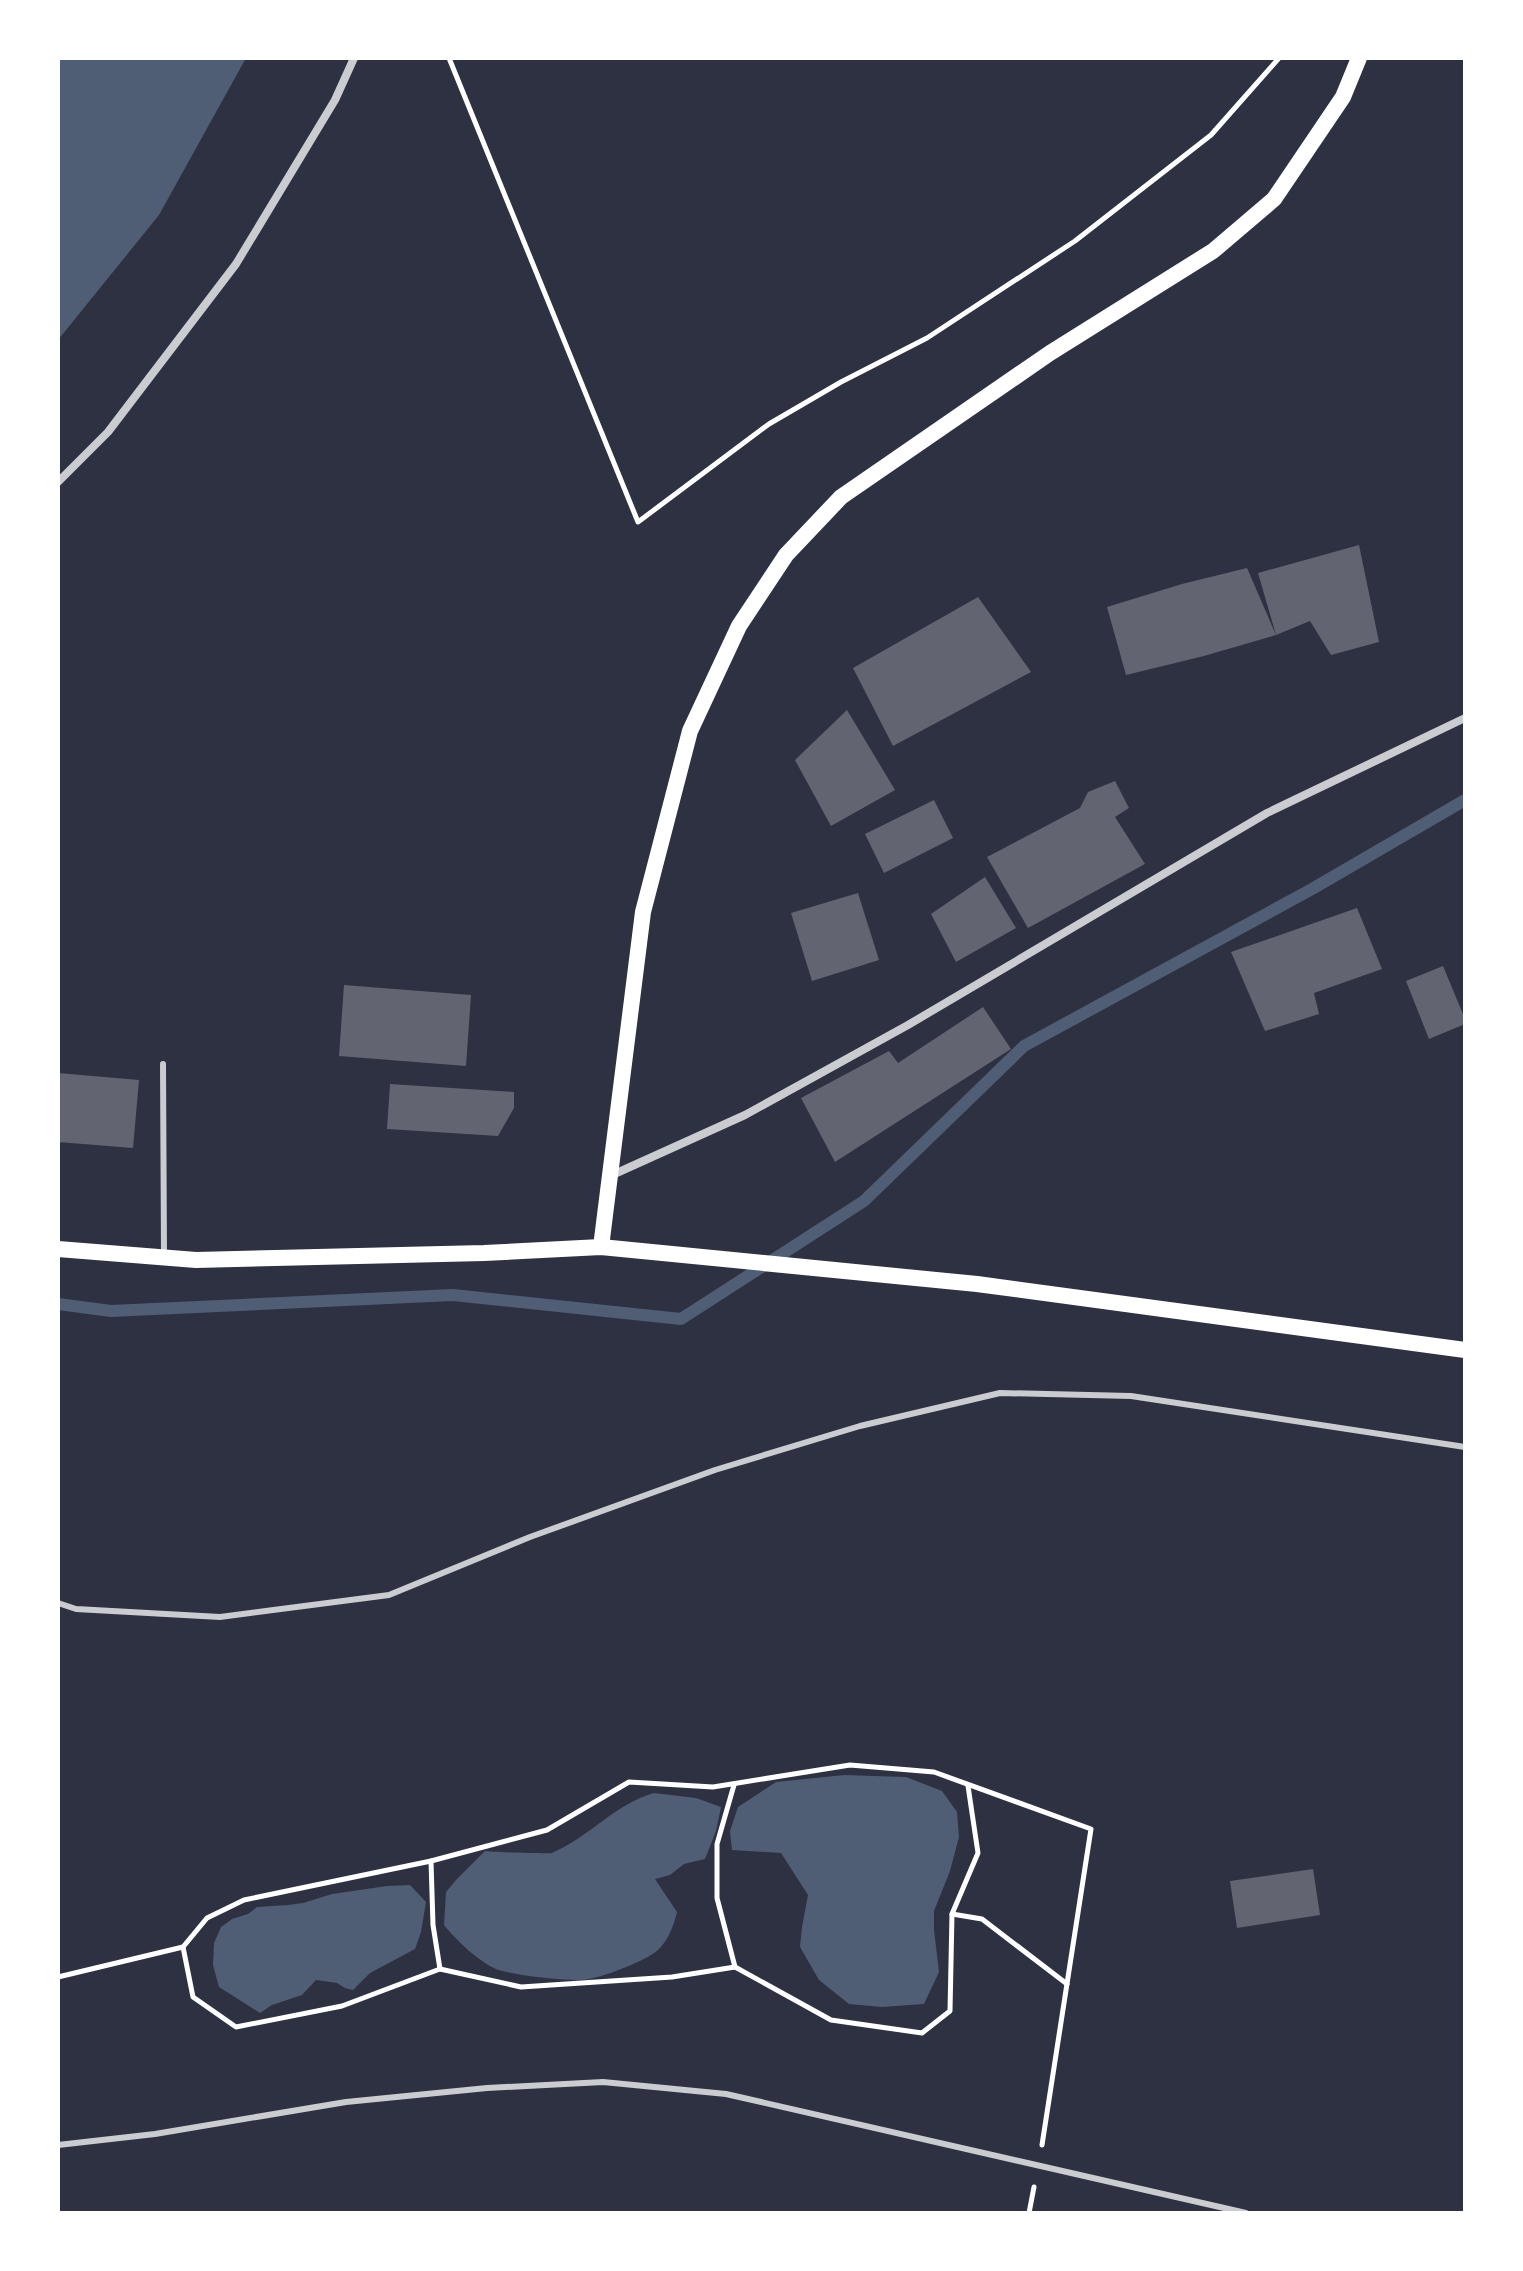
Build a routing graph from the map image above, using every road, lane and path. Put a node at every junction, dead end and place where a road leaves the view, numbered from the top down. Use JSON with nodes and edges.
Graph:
{"nodes":[{"id":1,"x":354,"y":58,"type":"edge"},
{"id":2,"x":449,"y":58,"type":"edge"},
{"id":3,"x":1279,"y":58,"type":"edge"},
{"id":4,"x":1359,"y":58,"type":"edge"},
{"id":5,"x":58,"y":482,"type":"edge"},
{"id":6,"x":1465,"y":718,"type":"edge"},
{"id":7,"x":163,"y":1064,"type":"dead end"},
{"id":8,"x":610,"y":1176,"type":"junction"},
{"id":9,"x":601,"y":1247,"type":"junction"},
{"id":10,"x":58,"y":1249,"type":"edge"},
{"id":11,"x":165,"y":1257,"type":"junction"},
{"id":12,"x":1465,"y":1350,"type":"edge"},
{"id":13,"x":1465,"y":1447,"type":"edge"},
{"id":14,"x":58,"y":1603,"type":"edge"},
{"id":15,"x":735,"y":1784,"type":"junction"},
{"id":16,"x":968,"y":1785,"type":"junction"},
{"id":17,"x":431,"y":1861,"type":"junction"},
{"id":18,"x":952,"y":1914,"type":"junction"},
{"id":19,"x":183,"y":1947,"type":"junction"},
{"id":20,"x":735,"y":1967,"type":"junction"},
{"id":21,"x":440,"y":1969,"type":"junction"},
{"id":22,"x":58,"y":1977,"type":"edge"},
{"id":23,"x":1067,"y":1984,"type":"junction"},
{"id":24,"x":58,"y":2145,"type":"edge"},
{"id":25,"x":1039,"y":2166,"type":"junction"},
{"id":26,"x":1246,"y":2213,"type":"edge"}],
"edges":[{"from":1,"to":5,"type":"street"},
{"from":2,"to":3,"type":"path"},
{"from":4,"to":8,"type":"main road"},
{"from":6,"to":8,"type":"street"},
{"from":7,"to":11,"type":"lane"},
{"from":8,"to":9,"type":"main road"},
{"from":9,"to":11,"type":"main road"},
{"from":9,"to":12,"type":"main road"},
{"from":10,"to":11,"type":"main road"},
{"from":13,"to":14,"type":"lane"},
{"from":15,"to":16,"type":"path"},
{"from":15,"to":17,"type":"path"},
{"from":15,"to":20,"type":"path"},
{"from":16,"to":18,"type":"path"},
{"from":16,"to":23,"type":"path"},
{"from":17,"to":19,"type":"path"},
{"from":17,"to":21,"type":"path"},
{"from":18,"to":20,"type":"path"},
{"from":18,"to":23,"type":"path"},
{"from":19,"to":21,"type":"path"},
{"from":19,"to":22,"type":"path"},
{"from":20,"to":21,"type":"path"},
{"from":23,"to":25,"type":"path"},
{"from":24,"to":25,"type":"lane"},
{"from":25,"to":26,"type":"lane"}]}
